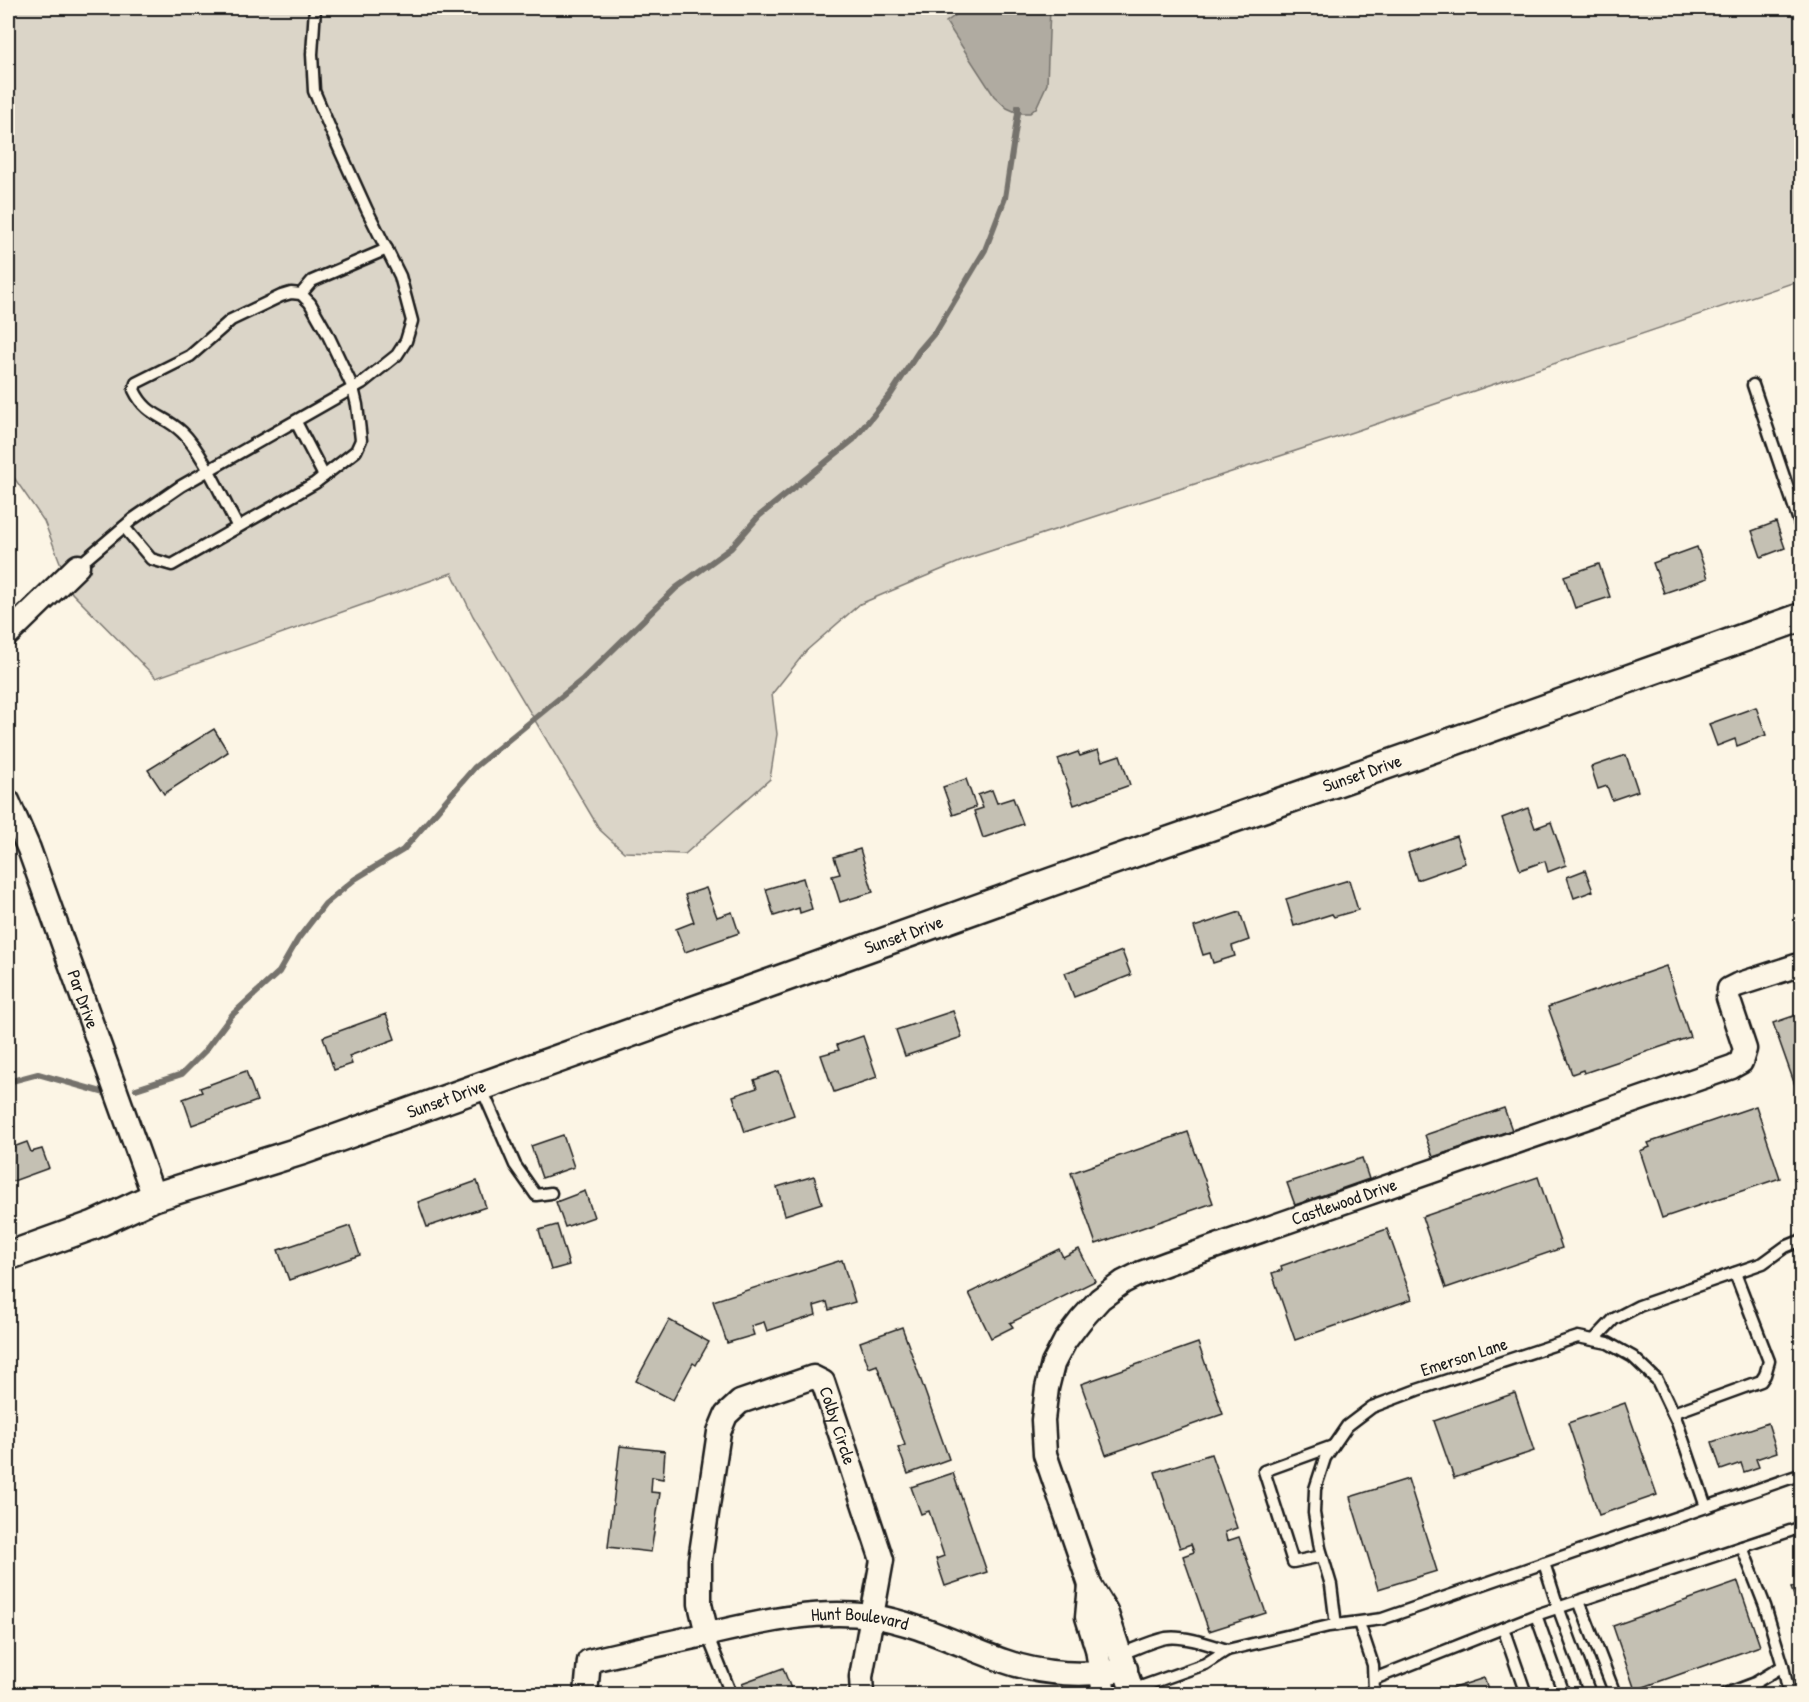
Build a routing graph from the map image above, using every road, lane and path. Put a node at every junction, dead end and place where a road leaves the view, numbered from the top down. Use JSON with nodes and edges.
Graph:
{"nodes":[{"id":1,"x":315,"y":8,"type":"edge"},
{"id":2,"x":387,"y":249,"type":"junction"},
{"id":3,"x":301,"y":294,"type":"junction"},
{"id":4,"x":1754,"y":385,"type":"dead end"},
{"id":5,"x":353,"y":388,"type":"junction"},
{"id":6,"x":296,"y":422,"type":"junction"},
{"id":7,"x":208,"y":471,"type":"junction"},
{"id":8,"x":324,"y":476,"type":"junction"},
{"id":9,"x":124,"y":527,"type":"junction"},
{"id":10,"x":238,"y":527,"type":"junction"},
{"id":11,"x":1802,"y":530,"type":"edge"},
{"id":12,"x":78,"y":566,"type":"joint"},
{"id":13,"x":1802,"y":616,"type":"edge"},
{"id":14,"x":8,"y":634,"type":"edge"},
{"id":15,"x":8,"y":801,"type":"edge"},
{"id":16,"x":1802,"y":964,"type":"edge"},
{"id":17,"x":481,"y":1086,"type":"junction"},
{"id":18,"x":552,"y":1193,"type":"dead end"},
{"id":19,"x":154,"y":1197,"type":"junction"},
{"id":20,"x":1802,"y":1240,"type":"edge"},
{"id":21,"x":8,"y":1256,"type":"edge"},
{"id":22,"x":1735,"y":1273,"type":"junction"},
{"id":23,"x":1594,"y":1340,"type":"junction"},
{"id":24,"x":1673,"y":1413,"type":"junction"},
{"id":25,"x":1333,"y":1446,"type":"junction"},
{"id":26,"x":1802,"y":1474,"type":"edge"},
{"id":27,"x":1706,"y":1507,"type":"junction"},
{"id":28,"x":1802,"y":1527,"type":"edge"},
{"id":29,"x":1742,"y":1546,"type":"junction"},
{"id":30,"x":1322,"y":1556,"type":"junction"},
{"id":31,"x":1544,"y":1563,"type":"junction"},
{"id":32,"x":1090,"y":1585,"type":"junction"},
{"id":33,"x":1579,"y":1601,"type":"junction"},
{"id":34,"x":1558,"y":1607,"type":"junction"},
{"id":35,"x":1536,"y":1615,"type":"junction"},
{"id":36,"x":873,"y":1617,"type":"junction"},
{"id":37,"x":1359,"y":1623,"type":"junction"},
{"id":38,"x":1336,"y":1625,"type":"junction"},
{"id":39,"x":1503,"y":1628,"type":"junction"},
{"id":40,"x":707,"y":1634,"type":"junction"},
{"id":41,"x":1227,"y":1650,"type":"junction"},
{"id":42,"x":1783,"y":1666,"type":"junction"},
{"id":43,"x":1128,"y":1677,"type":"edge"},
{"id":44,"x":1374,"y":1679,"type":"junction"},
{"id":45,"x":1103,"y":1684,"type":"edge"},
{"id":46,"x":586,"y":1695,"type":"edge"},
{"id":47,"x":731,"y":1695,"type":"edge"},
{"id":48,"x":862,"y":1695,"type":"edge"},
{"id":49,"x":1365,"y":1695,"type":"edge"},
{"id":50,"x":1526,"y":1695,"type":"edge"},
{"id":51,"x":1564,"y":1695,"type":"edge"},
{"id":52,"x":1590,"y":1695,"type":"edge"},
{"id":53,"x":1615,"y":1695,"type":"edge"},
{"id":54,"x":1726,"y":1695,"type":"edge"},
{"id":55,"x":1789,"y":1695,"type":"edge"}],
"edges":[{"from":1,"to":2,"type":"lane"},
{"from":2,"to":3,"type":"lane"},
{"from":2,"to":5,"type":"lane"},
{"from":3,"to":5,"type":"lane"},
{"from":3,"to":7,"type":"lane"},
{"from":4,"to":11,"type":"lane"},
{"from":5,"to":6,"type":"lane"},
{"from":5,"to":8,"type":"lane"},
{"from":6,"to":7,"type":"lane"},
{"from":6,"to":8,"type":"lane"},
{"from":7,"to":9,"type":"lane"},
{"from":7,"to":10,"type":"lane"},
{"from":8,"to":10,"type":"lane"},
{"from":9,"to":10,"type":"lane"},
{"from":9,"to":12,"type":"lane"},
{"from":12,"to":14,"type":"street"},
{"from":13,"to":17,"type":"street","name":"Sunset Drive"},
{"from":15,"to":19,"type":"street","name":"Par Drive"},
{"from":16,"to":32,"type":"street","name":"Castlewood Drive"},
{"from":17,"to":18,"type":"lane"},
{"from":17,"to":19,"type":"street","name":"Sunset Drive"},
{"from":19,"to":21,"type":"street","name":"Sunset Drive"},
{"from":20,"to":22,"type":"lane"},
{"from":22,"to":23,"type":"lane"},
{"from":22,"to":24,"type":"lane"},
{"from":23,"to":24,"type":"lane","name":"Emerson Lane"},
{"from":23,"to":25,"type":"lane","name":"Emerson Lane"},
{"from":24,"to":27,"type":"lane","name":"Emerson Lane"},
{"from":25,"to":30,"type":"lane","name":"Emerson Lane"},
{"from":25,"to":30,"type":"lane"},
{"from":26,"to":27,"type":"lane"},
{"from":27,"to":31,"type":"lane"},
{"from":28,"to":29,"type":"lane"},
{"from":29,"to":33,"type":"lane"},
{"from":29,"to":42,"type":"lane"},
{"from":30,"to":38,"type":"lane","name":"Emerson Lane"},
{"from":31,"to":34,"type":"lane"},
{"from":31,"to":37,"type":"lane"},
{"from":32,"to":43,"type":"street","name":"Castlewood Drive"},
{"from":32,"to":45,"type":"street","name":"Castlewood Drive"},
{"from":33,"to":34,"type":"lane"},
{"from":33,"to":53,"type":"lane"},
{"from":34,"to":35,"type":"lane"},
{"from":34,"to":52,"type":"lane"},
{"from":35,"to":39,"type":"lane"},
{"from":35,"to":51,"type":"lane"},
{"from":36,"to":40,"type":"street","name":"Hunt Boulevard"},
{"from":36,"to":40,"type":"street","name":"Colby Circle"},
{"from":36,"to":45,"type":"street","name":"Hunt Boulevard"},
{"from":36,"to":48,"type":"street","name":"Colby Circle"},
{"from":37,"to":38,"type":"lane"},
{"from":37,"to":44,"type":"lane"},
{"from":38,"to":41,"type":"lane"},
{"from":39,"to":44,"type":"lane"},
{"from":39,"to":50,"type":"lane"},
{"from":40,"to":46,"type":"street","name":"Hunt Boulevard"},
{"from":40,"to":47,"type":"lane"},
{"from":41,"to":43,"type":"lane"},
{"from":41,"to":43,"type":"lane"},
{"from":42,"to":54,"type":"lane"},
{"from":42,"to":55,"type":"lane"},
{"from":43,"to":45,"type":"street","name":"Hunt Boulevard"},
{"from":44,"to":49,"type":"lane"}]}
